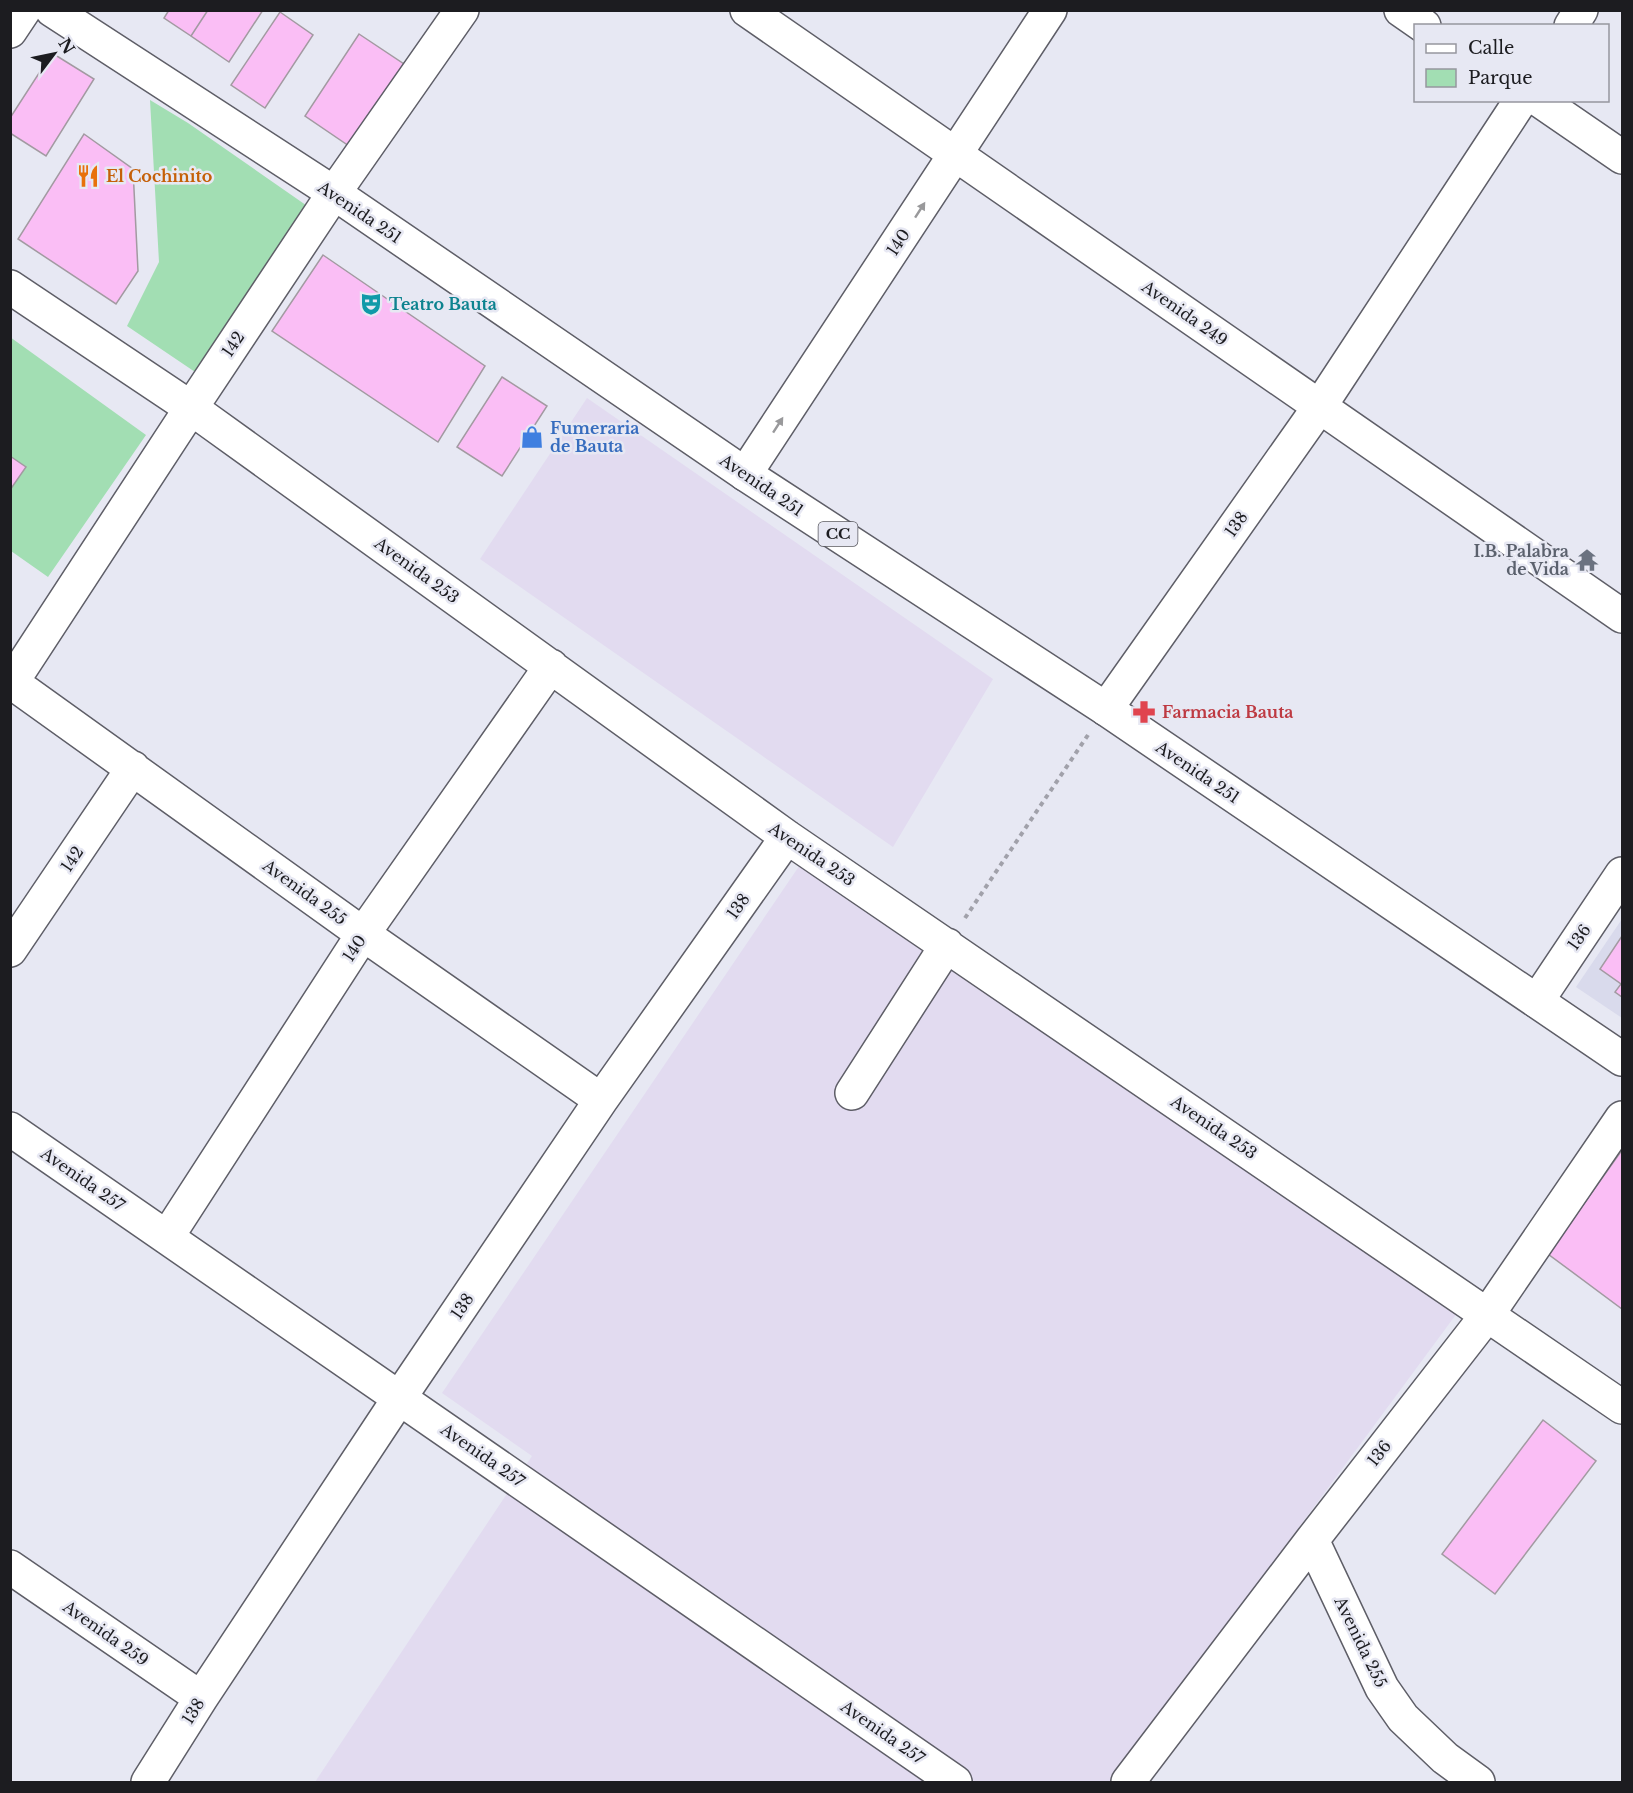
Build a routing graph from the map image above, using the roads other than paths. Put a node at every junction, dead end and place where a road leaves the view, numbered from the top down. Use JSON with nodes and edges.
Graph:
{"nodes":[{"id":1,"x":24,"y":10,"type":"edge"},
{"id":2,"x":52,"y":10,"type":"edge"},
{"id":3,"x":462,"y":10,"type":"edge"},
{"id":4,"x":747,"y":10,"type":"edge"},
{"id":5,"x":1050,"y":10,"type":"edge"},
{"id":6,"x":1401,"y":10,"type":"edge"},
{"id":7,"x":1581,"y":10,"type":"edge"},
{"id":8,"x":1421,"y":24,"type":"edge"},
{"id":9,"x":1572,"y":24,"type":"edge"},
{"id":10,"x":10,"y":31,"type":"edge"},
{"id":11,"x":1520,"y":102,"type":"edge"},
{"id":12,"x":1542,"y":102,"type":"edge"},
{"id":13,"x":956,"y":155,"type":"junction"},
{"id":14,"x":1623,"y":158,"type":"edge"},
{"id":15,"x":334,"y":193,"type":"junction"},
{"id":16,"x":10,"y":287,"type":"edge"},
{"id":17,"x":1320,"y":406,"type":"junction"},
{"id":18,"x":191,"y":408,"type":"junction"},
{"id":19,"x":746,"y":474,"type":"junction"},
{"id":20,"x":1623,"y":615,"type":"edge"},
{"id":21,"x":551,"y":666,"type":"junction"},
{"id":22,"x":11,"y":682,"type":"edge"},
{"id":23,"x":1106,"y":709,"type":"junction"},
{"id":24,"x":133,"y":768,"type":"junction"},
{"id":25,"x":787,"y":837,"type":"junction"},
{"id":26,"x":1623,"y":874,"type":"edge"},
{"id":27,"x":363,"y":934,"type":"junction"},
{"id":28,"x":947,"y":945,"type":"junction"},
{"id":29,"x":10,"y":950,"type":"edge"},
{"id":30,"x":1537,"y":1001,"type":"junction"},
{"id":31,"x":1623,"y":1059,"type":"edge"},
{"id":32,"x":852,"y":1093,"type":"dead end"},
{"id":33,"x":601,"y":1100,"type":"junction"},
{"id":34,"x":1623,"y":1118,"type":"edge"},
{"id":35,"x":10,"y":1129,"type":"edge"},
{"id":36,"x":167,"y":1237,"type":"junction"},
{"id":37,"x":1488,"y":1314,"type":"junction"},
{"id":38,"x":400,"y":1397,"type":"junction"},
{"id":39,"x":1623,"y":1407,"type":"edge"},
{"id":40,"x":1312,"y":1540,"type":"junction"},
{"id":41,"x":10,"y":1568,"type":"edge"},
{"id":42,"x":201,"y":1698,"type":"junction"},
{"id":43,"x":148,"y":1782,"type":"edge"},
{"id":44,"x":956,"y":1782,"type":"edge"},
{"id":45,"x":1128,"y":1782,"type":"edge"},
{"id":46,"x":1478,"y":1782,"type":"edge"}],
"edges":[{"from":1,"to":10,"type":"street"},
{"from":2,"to":15,"type":"street","name":"Avenida 251","number":"CC"},
{"from":3,"to":15,"type":"street","name":"142"},
{"from":4,"to":13,"type":"street","name":"Avenida 249"},
{"from":5,"to":13,"type":"street","name":"140"},
{"from":6,"to":8,"type":"street"},
{"from":7,"to":9,"type":"street"},
{"from":11,"to":17,"type":"street","name":"138"},
{"from":12,"to":14,"type":"street"},
{"from":13,"to":17,"type":"street","name":"Avenida 249"},
{"from":19,"to":13,"type":"street","name":"140","one_way":true},
{"from":15,"to":18,"type":"street","name":"142"},
{"from":15,"to":19,"type":"street","name":"Avenida 251","number":"CC"},
{"from":16,"to":18,"type":"street","name":"Avenida 253"},
{"from":17,"to":20,"type":"street","name":"Avenida 249"},
{"from":17,"to":23,"type":"street","name":"138"},
{"from":18,"to":21,"type":"street","name":"Avenida 253"},
{"from":18,"to":22,"type":"street","name":"142"},
{"from":19,"to":23,"type":"street","name":"Avenida 251","number":"CC"},
{"from":21,"to":25,"type":"street","name":"Avenida 253"},
{"from":21,"to":27,"type":"street","name":"140"},
{"from":22,"to":24,"type":"street","name":"Avenida 255"},
{"from":23,"to":30,"type":"street","name":"Avenida 251","number":"CC"},
{"from":24,"to":27,"type":"street","name":"Avenida 255"},
{"from":24,"to":29,"type":"street","name":"142"},
{"from":25,"to":28,"type":"street","name":"Avenida 253"},
{"from":25,"to":33,"type":"street","name":"138"},
{"from":26,"to":30,"type":"street","name":"136"},
{"from":27,"to":33,"type":"street","name":"Avenida 255"},
{"from":27,"to":36,"type":"street","name":"140"},
{"from":28,"to":32,"type":"street"},
{"from":28,"to":37,"type":"street","name":"Avenida 253"},
{"from":30,"to":31,"type":"street","name":"Avenida 251","number":"CC"},
{"from":33,"to":38,"type":"street","name":"138"},
{"from":34,"to":37,"type":"street","name":"136"},
{"from":35,"to":36,"type":"street","name":"Avenida 257"},
{"from":36,"to":38,"type":"street","name":"Avenida 257"},
{"from":37,"to":39,"type":"street","name":"Avenida 253"},
{"from":37,"to":40,"type":"street","name":"136"},
{"from":38,"to":42,"type":"street","name":"138"},
{"from":38,"to":44,"type":"street","name":"Avenida 257"},
{"from":40,"to":45,"type":"street","name":"136"},
{"from":40,"to":46,"type":"street","name":"Avenida 255"},
{"from":41,"to":42,"type":"street","name":"Avenida 259"},
{"from":42,"to":43,"type":"street","name":"138"}]}
